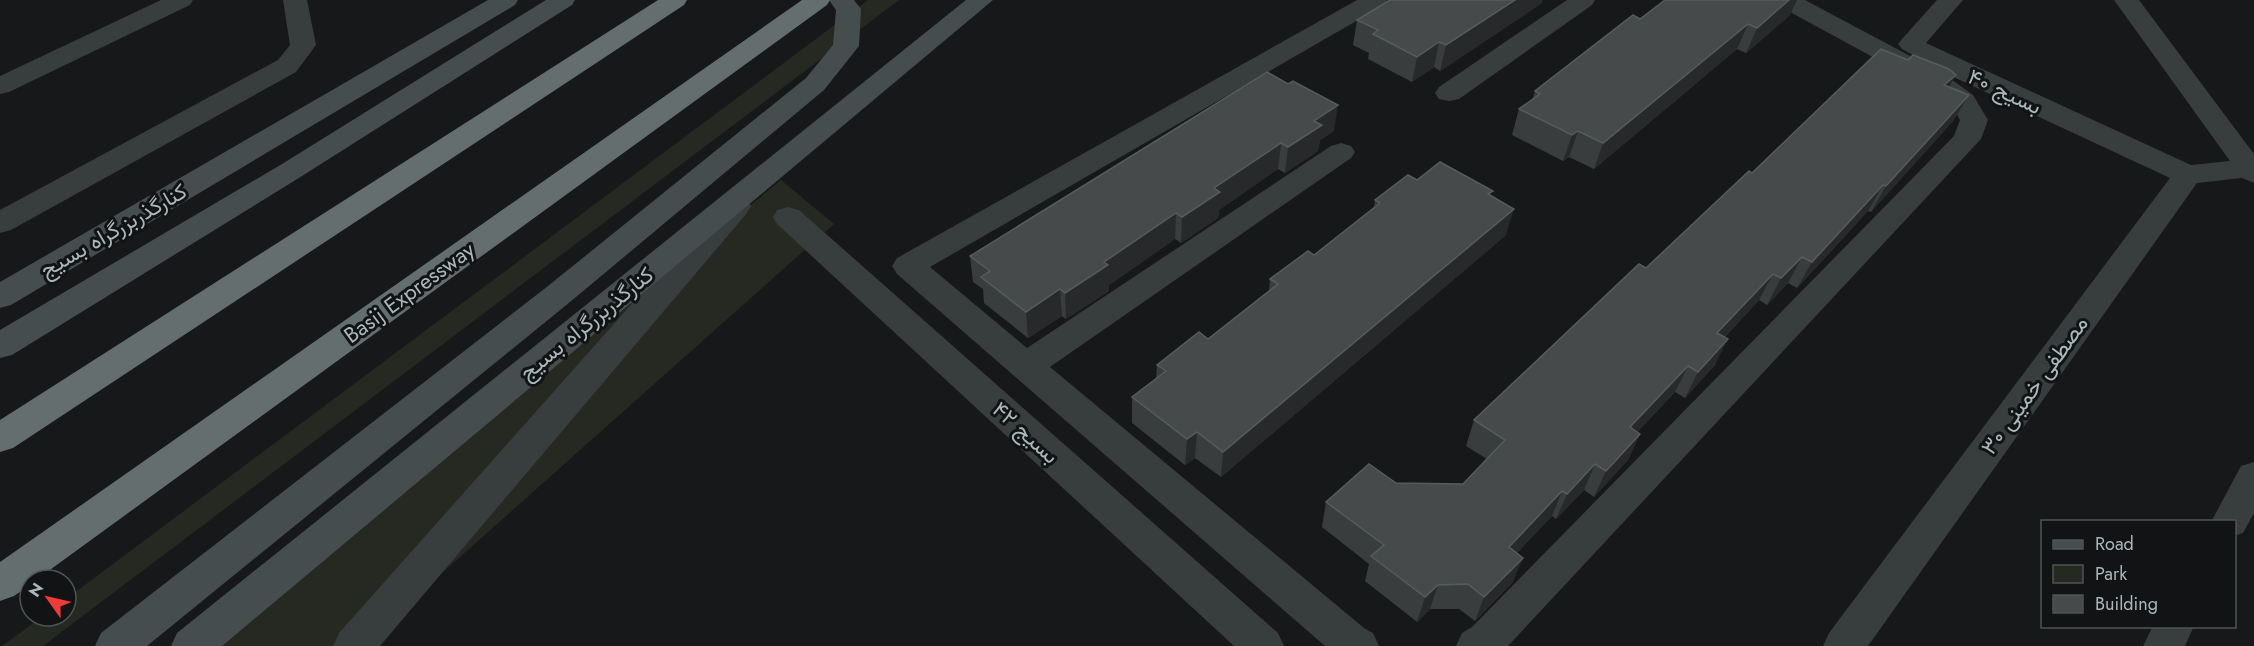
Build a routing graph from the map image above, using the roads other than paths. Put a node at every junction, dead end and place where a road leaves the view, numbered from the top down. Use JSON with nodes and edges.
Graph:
{"nodes":[{"id":1,"x":181,"y":0,"type":"edge"},
{"id":2,"x":295,"y":0,"type":"edge"},
{"id":3,"x":506,"y":0,"type":"edge"},
{"id":4,"x":563,"y":0,"type":"edge"},
{"id":5,"x":675,"y":0,"type":"edge"},
{"id":6,"x":818,"y":0,"type":"edge"},
{"id":7,"x":841,"y":0,"type":"edge"},
{"id":8,"x":981,"y":0,"type":"edge"},
{"id":9,"x":1375,"y":0,"type":"edge"},
{"id":10,"x":1583,"y":0,"type":"edge"},
{"id":11,"x":1785,"y":0,"type":"edge"},
{"id":12,"x":1824,"y":0,"type":"edge"},
{"id":13,"x":1951,"y":0,"type":"edge"},
{"id":14,"x":2126,"y":0,"type":"edge"},
{"id":15,"x":1911,"y":44,"type":"junction"},
{"id":16,"x":0,"y":86,"type":"edge"},
{"id":17,"x":1449,"y":93,"type":"dead end"},
{"id":18,"x":1341,"y":152,"type":"dead end"},
{"id":19,"x":2252,"y":171,"type":"edge"},
{"id":20,"x":2188,"y":175,"type":"junction"},
{"id":21,"x":753,"y":187,"type":"junction"},
{"id":22,"x":788,"y":217,"type":"dead end"},
{"id":23,"x":0,"y":223,"type":"edge"},
{"id":24,"x":0,"y":297,"type":"edge"},
{"id":25,"x":0,"y":346,"type":"edge"},
{"id":26,"x":1026,"y":366,"type":"junction"},
{"id":27,"x":0,"y":438,"type":"edge"},
{"id":28,"x":2254,"y":477,"type":"edge"},
{"id":29,"x":2231,"y":520,"type":"edge"},
{"id":30,"x":0,"y":584,"type":"edge"},
{"id":31,"x":2173,"y":628,"type":"edge"},
{"id":32,"x":1249,"y":642,"type":"edge"},
{"id":33,"x":116,"y":646,"type":"edge"},
{"id":34,"x":192,"y":646,"type":"edge"},
{"id":35,"x":354,"y":646,"type":"edge"},
{"id":36,"x":1359,"y":646,"type":"edge"},
{"id":37,"x":1477,"y":646,"type":"edge"},
{"id":38,"x":1844,"y":646,"type":"edge"},
{"id":39,"x":2164,"y":646,"type":"edge"}],
"edges":[{"from":1,"to":16,"type":"street"},
{"from":2,"to":23,"type":"street"},
{"from":3,"to":24,"type":"main road","name":"کنارگذربزرگراه بسیج"},
{"from":4,"to":25,"type":"main road"},
{"from":5,"to":27,"type":"highway"},
{"from":6,"to":30,"type":"highway","name":"Basij Expressway"},
{"from":7,"to":33,"type":"main road"},
{"from":8,"to":21,"type":"main road","name":"کنارگذربزرگراه بسیج"},
{"from":9,"to":26,"type":"street"},
{"from":10,"to":17,"type":"street"},
{"from":11,"to":37,"type":"street"},
{"from":12,"to":15,"type":"street","name":"بسیج ۴۰"},
{"from":13,"to":15,"type":"street"},
{"from":14,"to":19,"type":"street"},
{"from":15,"to":20,"type":"street","name":"بسیج ۴۰"},
{"from":18,"to":26,"type":"street"},
{"from":19,"to":20,"type":"street"},
{"from":20,"to":38,"type":"street","name":"مصطفی خمینی ۳۰"},
{"from":21,"to":34,"type":"main road","name":"کنارگذربزرگراه بسیج"},
{"from":21,"to":35,"type":"street"},
{"from":22,"to":32,"type":"street","name":"بسیج ۴۲"},
{"from":26,"to":36,"type":"street"},
{"from":28,"to":29,"type":"street"},
{"from":31,"to":39,"type":"street"}]}
